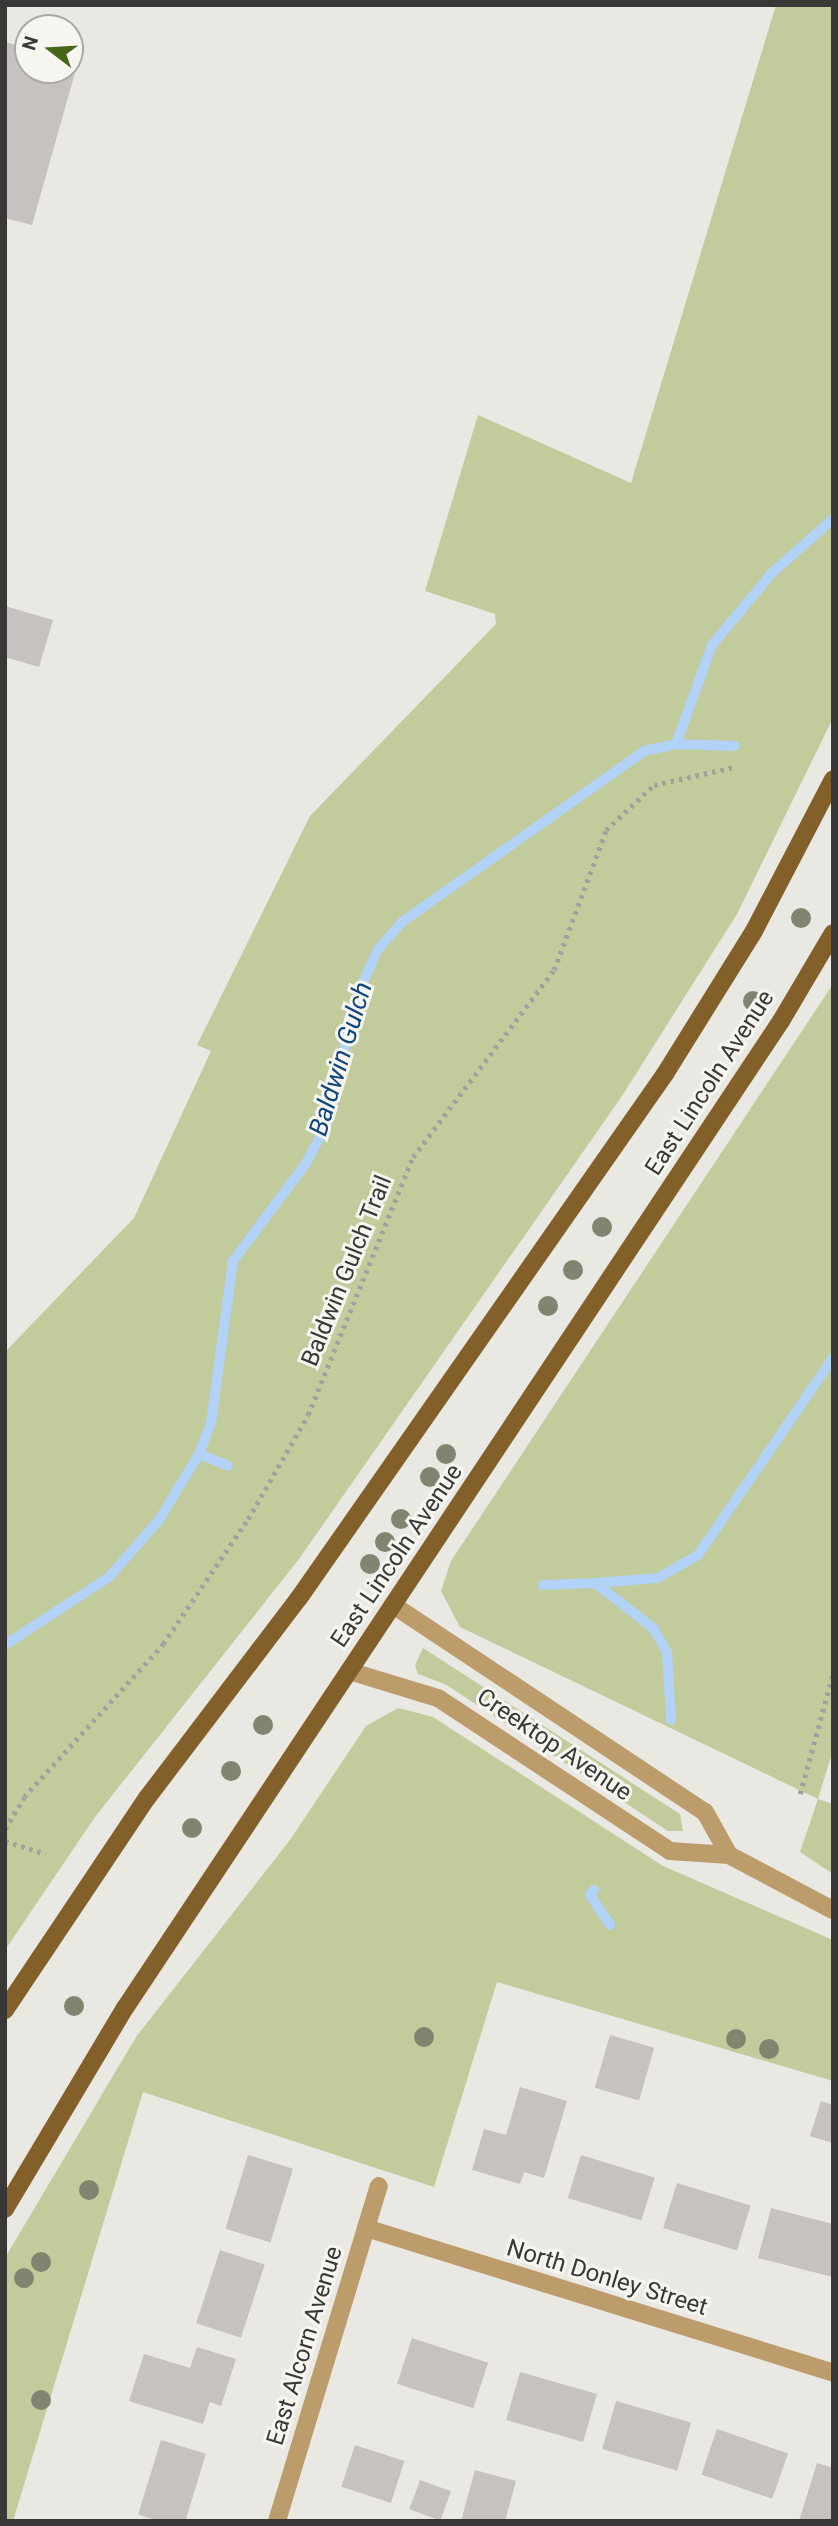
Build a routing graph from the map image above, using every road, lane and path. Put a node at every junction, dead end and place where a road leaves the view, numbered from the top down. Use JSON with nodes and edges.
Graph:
{"nodes":[{"id":1,"x":734,"y":767,"type":"dead end"},
{"id":2,"x":833,"y":779,"type":"edge"},
{"id":3,"x":833,"y":933,"type":"edge"},
{"id":4,"x":393,"y":1605,"type":"junction"},
{"id":5,"x":349,"y":1671,"type":"junction"},
{"id":6,"x":833,"y":1674,"type":"edge"},
{"id":7,"x":800,"y":1794,"type":"dead end"},
{"id":8,"x":5,"y":1829,"type":"edge"},
{"id":9,"x":5,"y":1841,"type":"edge"},
{"id":10,"x":46,"y":1854,"type":"dead end"},
{"id":11,"x":729,"y":1855,"type":"junction"},
{"id":12,"x":833,"y":1910,"type":"edge"},
{"id":13,"x":5,"y":2011,"type":"edge"},
{"id":14,"x":379,"y":2186,"type":"dead end"},
{"id":15,"x":5,"y":2209,"type":"edge"},
{"id":16,"x":366,"y":2228,"type":"junction"},
{"id":17,"x":833,"y":2373,"type":"edge"},
{"id":18,"x":277,"y":2521,"type":"edge"}],
"edges":[{"from":1,"to":8,"type":"path","name":"Baldwin Gulch Trail"},
{"from":2,"to":13,"type":"main road","name":"East Lincoln Avenue"},
{"from":3,"to":4,"type":"main road","name":"East Lincoln Avenue"},
{"from":4,"to":5,"type":"main road","name":"East Lincoln Avenue"},
{"from":4,"to":11,"type":"street","name":"Creektop Avenue"},
{"from":5,"to":11,"type":"street","name":"Creektop Avenue"},
{"from":5,"to":15,"type":"main road","name":"East Lincoln Avenue"},
{"from":6,"to":7,"type":"path"},
{"from":9,"to":10,"type":"path"},
{"from":11,"to":12,"type":"street","name":"Creektop Avenue"},
{"from":14,"to":16,"type":"street","name":"East Alcorn Avenue"},
{"from":16,"to":17,"type":"street","name":"North Donley Street"},
{"from":16,"to":18,"type":"street","name":"East Alcorn Avenue"}]}
